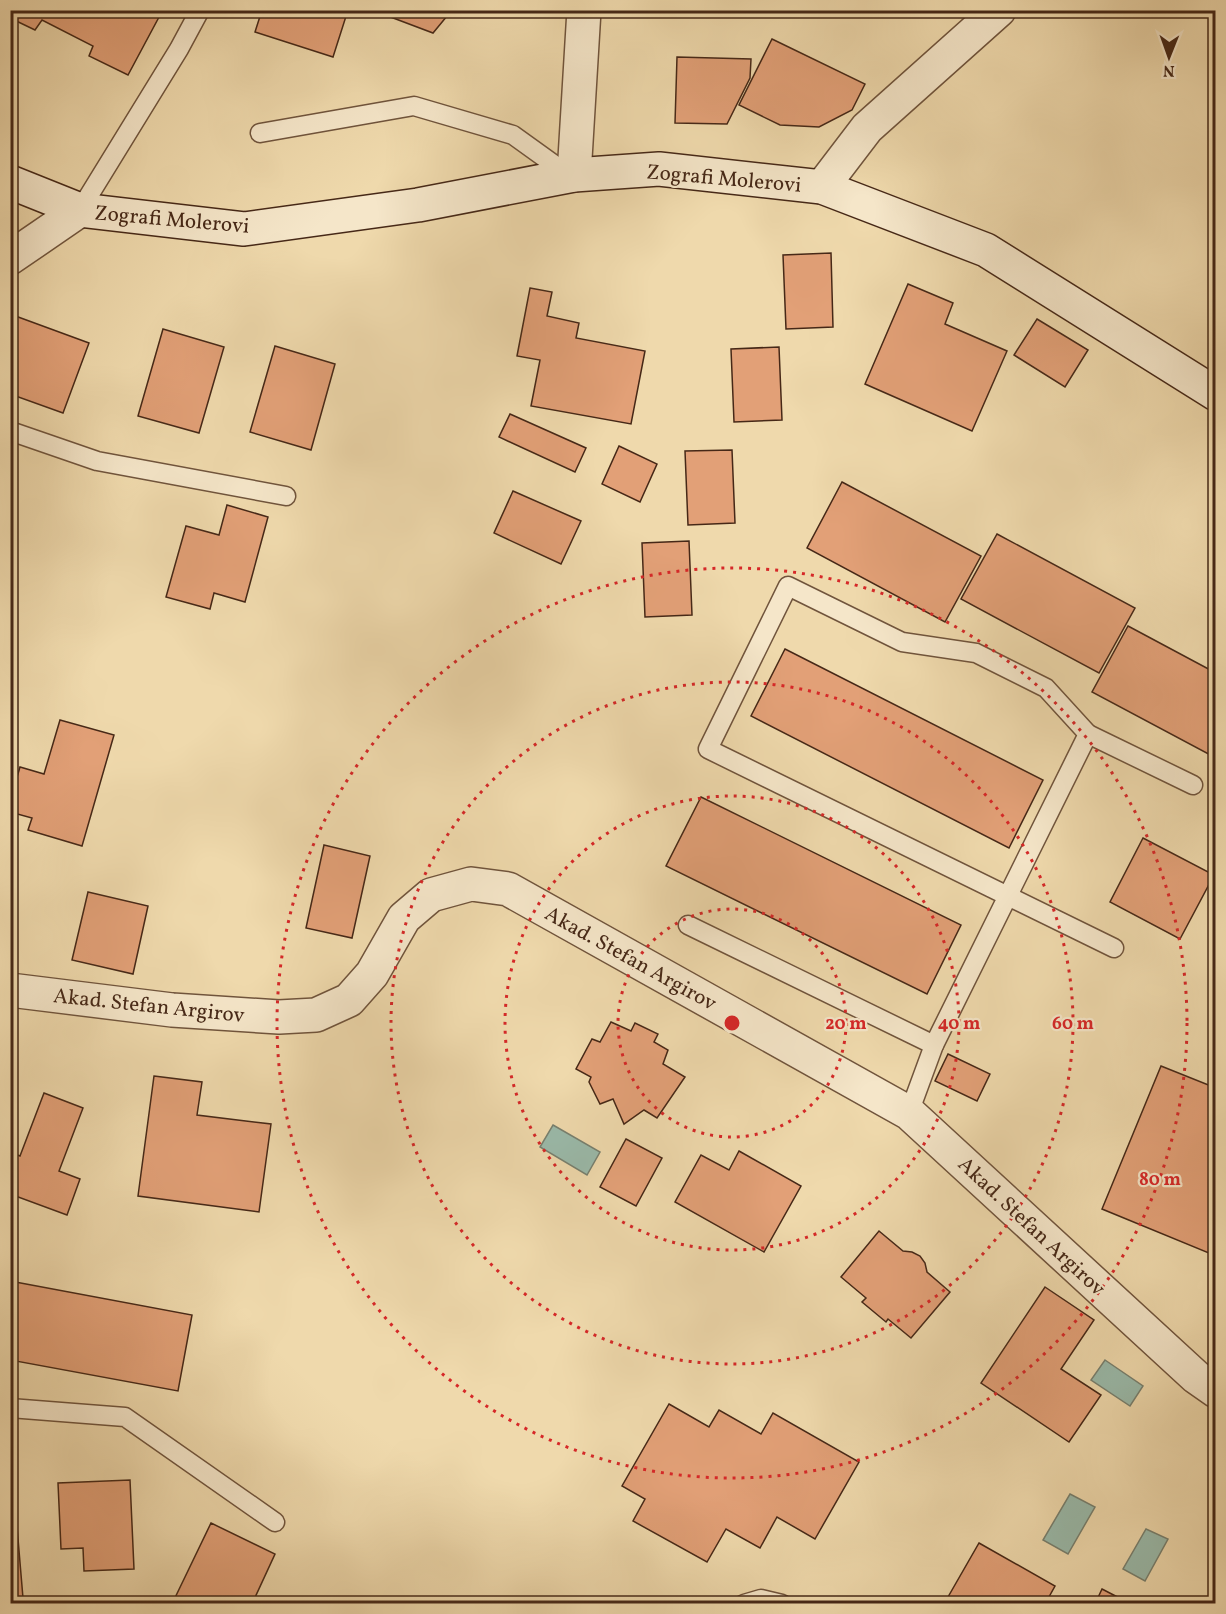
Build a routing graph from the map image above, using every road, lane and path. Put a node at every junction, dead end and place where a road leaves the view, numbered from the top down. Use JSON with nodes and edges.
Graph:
{"nodes":[{"id":1,"x":200,"y":10,"type":"edge"},
{"id":2,"x":584,"y":10,"type":"edge"},
{"id":3,"x":999,"y":10,"type":"edge"},
{"id":4,"x":260,"y":133,"type":"dead end"},
{"id":5,"x":572,"y":176,"type":"junction"},
{"id":6,"x":10,"y":182,"type":"edge"},
{"id":7,"x":822,"y":187,"type":"junction"},
{"id":8,"x":80,"y":210,"type":"junction"},
{"id":9,"x":10,"y":258,"type":"edge"},
{"id":10,"x":1215,"y":394,"type":"edge"},
{"id":11,"x":10,"y":431,"type":"edge"},
{"id":12,"x":286,"y":496,"type":"dead end"},
{"id":13,"x":1089,"y":734,"type":"junction"},
{"id":14,"x":1193,"y":785,"type":"dead end"},
{"id":15,"x":1008,"y":896,"type":"junction"},
{"id":16,"x":688,"y":925,"type":"dead end"},
{"id":17,"x":1114,"y":948,"type":"dead end"},
{"id":18,"x":10,"y":990,"type":"edge"},
{"id":19,"x":934,"y":1046,"type":"junction"},
{"id":20,"x":909,"y":1113,"type":"junction"},
{"id":21,"x":1215,"y":1391,"type":"edge"},
{"id":22,"x":11,"y":1408,"type":"edge"},
{"id":23,"x":275,"y":1522,"type":"dead end"},
{"id":24,"x":744,"y":1604,"type":"edge"},
{"id":25,"x":782,"y":1604,"type":"edge"}],
"edges":[{"from":1,"to":8,"type":"lane"},
{"from":2,"to":5,"type":"street"},
{"from":3,"to":7,"type":"street"},
{"from":4,"to":5,"type":"lane"},
{"from":5,"to":7,"type":"street","name":"Zografi Molerovi"},
{"from":5,"to":8,"type":"street","name":"Zografi Molerovi"},
{"from":6,"to":8,"type":"street","name":"Zografi Molerovi"},
{"from":7,"to":10,"type":"street","name":"Zografi Molerovi"},
{"from":8,"to":9,"type":"street"},
{"from":11,"to":12,"type":"lane"},
{"from":13,"to":14,"type":"lane"},
{"from":13,"to":15,"type":"lane"},
{"from":13,"to":15,"type":"lane"},
{"from":15,"to":17,"type":"lane"},
{"from":15,"to":19,"type":"lane"},
{"from":16,"to":19,"type":"lane"},
{"from":18,"to":20,"type":"street","name":"Akad. Stefan Argirov"},
{"from":19,"to":20,"type":"lane"},
{"from":20,"to":21,"type":"street","name":"Akad. Stefan Argirov"},
{"from":22,"to":23,"type":"lane"},
{"from":24,"to":25,"type":"lane"}]}
